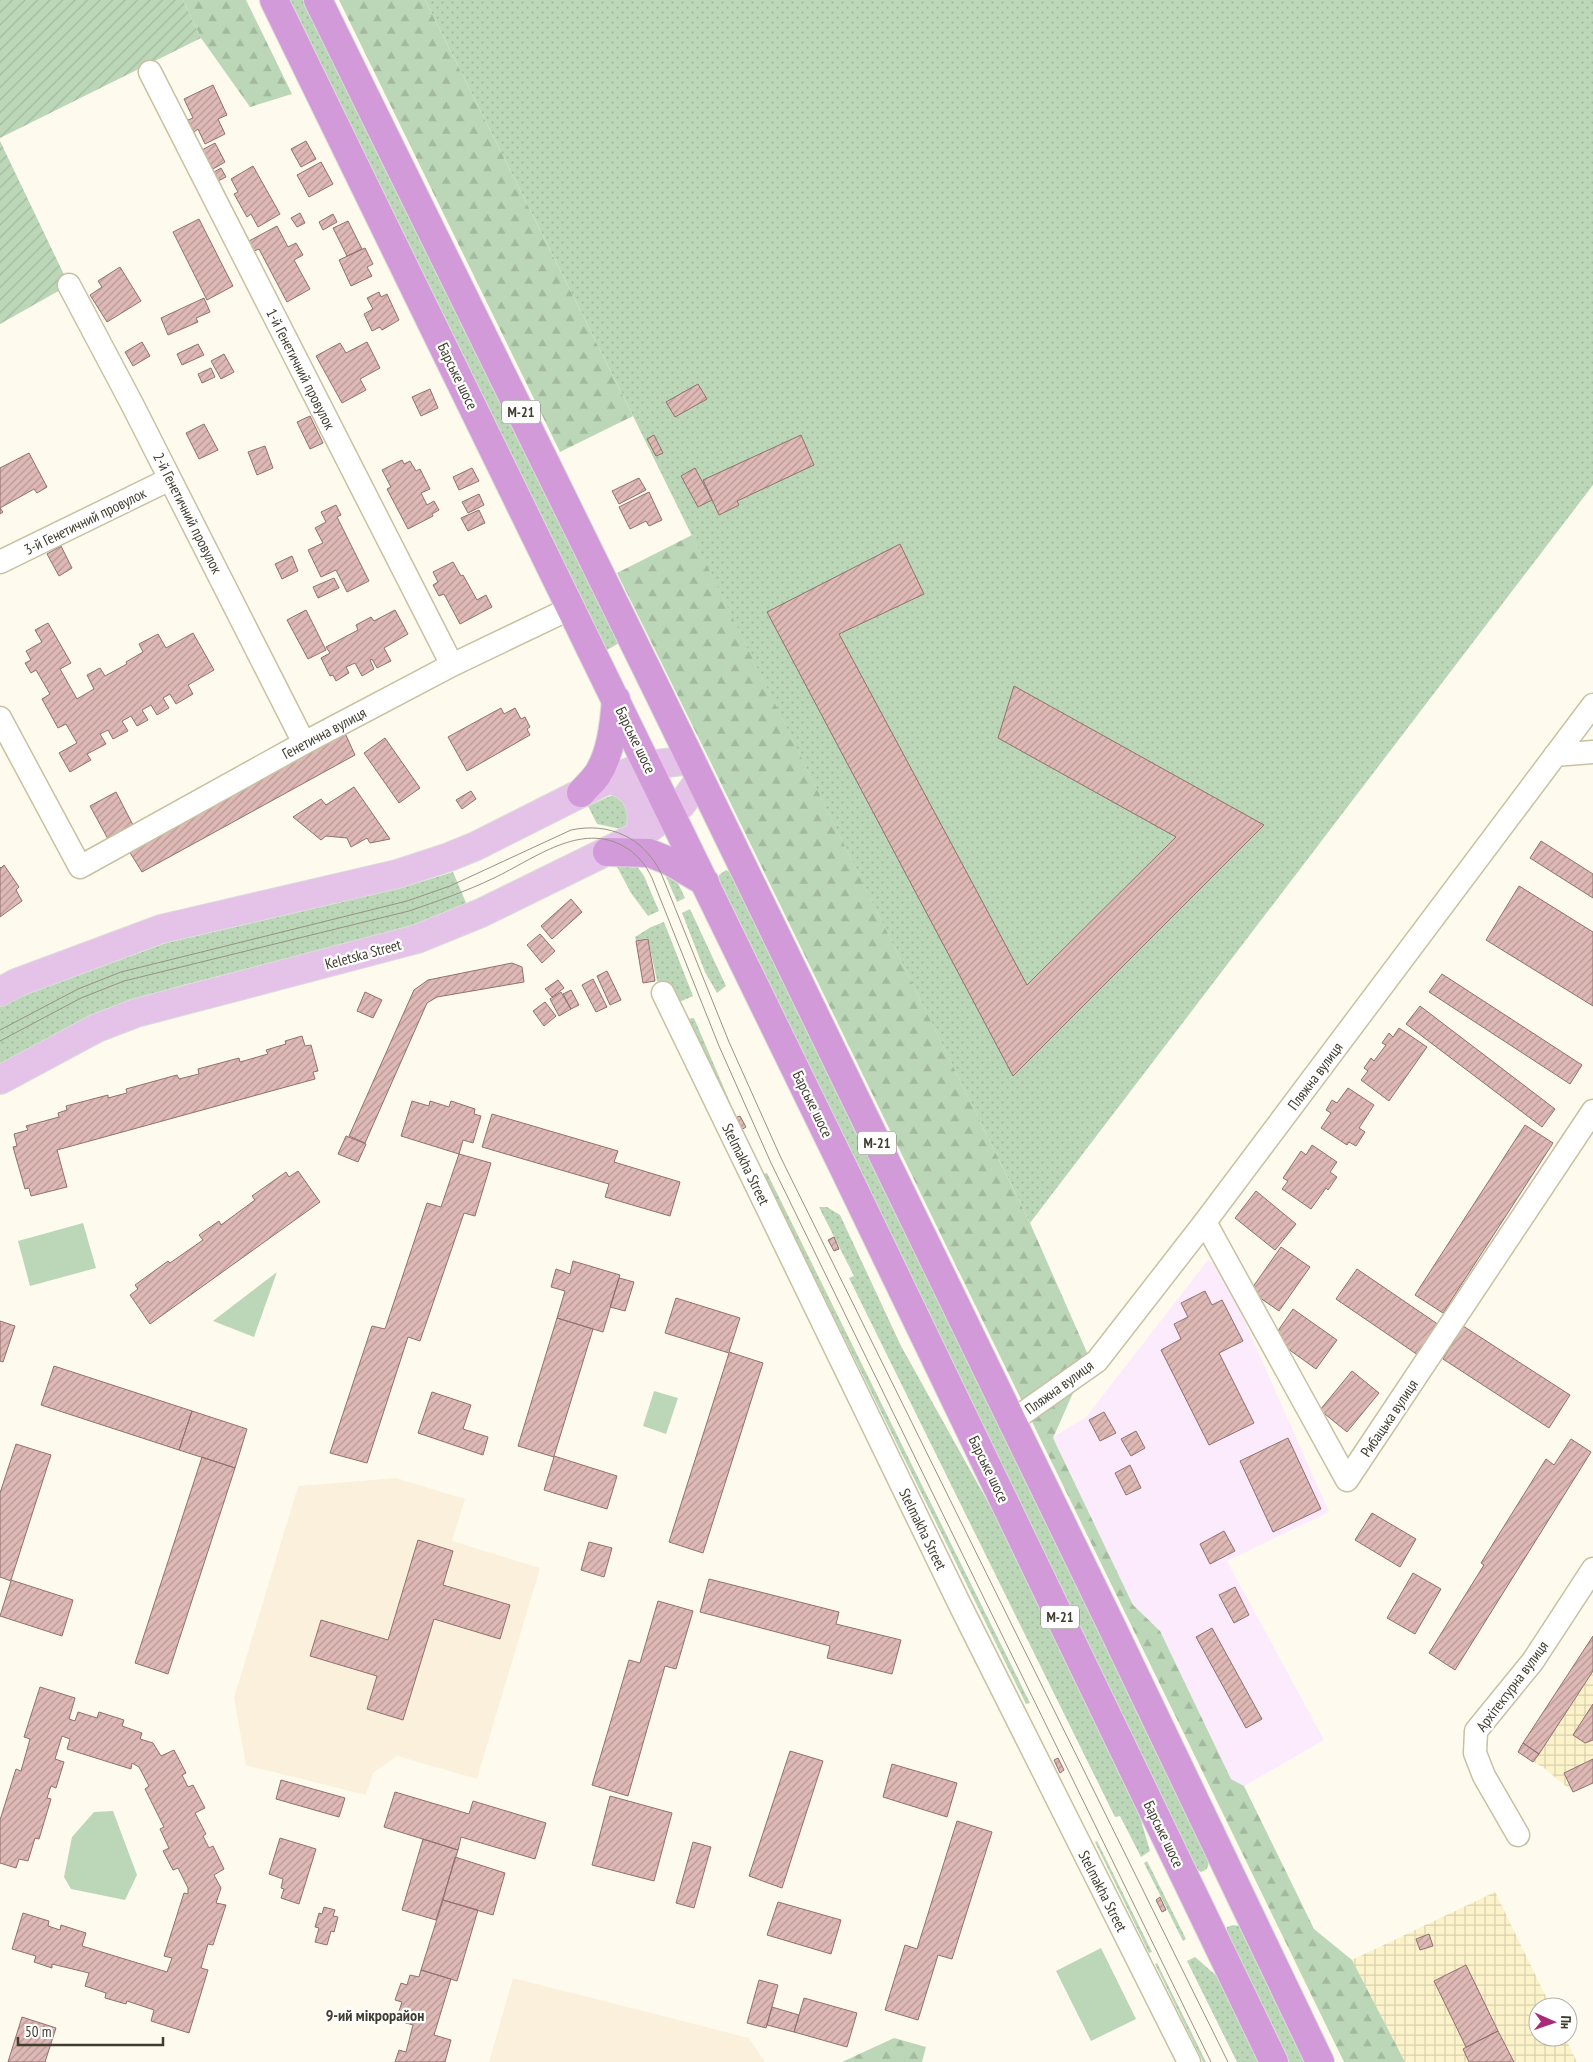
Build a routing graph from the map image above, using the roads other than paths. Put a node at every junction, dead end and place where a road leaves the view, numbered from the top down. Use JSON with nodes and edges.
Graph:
{"nodes":[{"id":1,"x":274,"y":0,"type":"edge"},
{"id":2,"x":318,"y":0,"type":"edge"},
{"id":3,"x":150,"y":72,"type":"dead end"},
{"id":4,"x":69,"y":285,"type":"dead end"},
{"id":5,"x":170,"y":479,"type":"junction"},
{"id":6,"x":0,"y":562,"type":"edge"},
{"id":7,"x":571,"y":608,"type":"junction"},
{"id":8,"x":452,"y":665,"type":"junction"},
{"id":9,"x":660,"y":694,"type":"junction"},
{"id":10,"x":618,"y":705,"type":"junction"},
{"id":11,"x":1593,"y":705,"type":"edge"},
{"id":12,"x":0,"y":718,"type":"edge"},
{"id":13,"x":304,"y":743,"type":"junction"},
{"id":14,"x":1593,"y":752,"type":"edge"},
{"id":15,"x":1555,"y":754,"type":"junction"},
{"id":16,"x":649,"y":765,"type":"junction"},
{"id":17,"x":696,"y":769,"type":"junction"},
{"id":18,"x":609,"y":779,"type":"junction"},
{"id":19,"x":581,"y":793,"type":"junction"},
{"id":20,"x":671,"y":813,"type":"junction"},
{"id":21,"x":640,"y":835,"type":"junction"},
{"id":22,"x":607,"y":852,"type":"junction"},
{"id":23,"x":742,"y":866,"type":"junction"},
{"id":24,"x":705,"y":882,"type":"junction"},
{"id":25,"x":0,"y":992,"type":"edge"},
{"id":26,"x":663,"y":993,"type":"dead end"},
{"id":27,"x":0,"y":1080,"type":"edge"},
{"id":28,"x":1593,"y":1111,"type":"edge"},
{"id":29,"x":1205,"y":1222,"type":"junction"},
{"id":30,"x":1012,"y":1421,"type":"junction"},
{"id":31,"x":1593,"y":1569,"type":"edge"},
{"id":32,"x":1518,"y":1835,"type":"dead end"},
{"id":33,"x":1237,"y":1890,"type":"junction"},
{"id":34,"x":1200,"y":1909,"type":"junction"},
{"id":35,"x":1189,"y":2062,"type":"edge"},
{"id":36,"x":1274,"y":2062,"type":"edge"},
{"id":37,"x":1320,"y":2062,"type":"edge"}],
"edges":[{"from":1,"to":7,"type":"highway","name":"Барське шосе","number":"М-21"},
{"from":2,"to":9,"type":"highway","number":"М-21"},
{"from":3,"to":8,"type":"street","name":"1-й Генетичний провулок"},
{"from":4,"to":5,"type":"street","name":"2-й Генетичний провулок"},
{"from":5,"to":6,"type":"street","name":"3-й Генетичний провулок"},
{"from":5,"to":13,"type":"street","name":"2-й Генетичний провулок"},
{"from":7,"to":8,"type":"street","name":"Генетична вулиця"},
{"from":7,"to":10,"type":"highway","name":"Барське шосе","number":"М-21"},
{"from":8,"to":13,"type":"street","name":"Генетична вулиця"},
{"from":9,"to":10,"type":"highway"},
{"from":9,"to":17,"type":"highway","number":"М-21"},
{"from":10,"to":16,"type":"highway","name":"Барське шосе","number":"М-21"},
{"from":10,"to":19,"type":"highway"},
{"from":11,"to":15,"type":"street","name":"Пляжна вулиця"},
{"from":12,"to":13,"type":"street","name":"Генетична вулиця"},
{"from":14,"to":15,"type":"street"},
{"from":15,"to":29,"type":"street","name":"Пляжна вулиця"},
{"from":16,"to":17,"type":"main road"},
{"from":16,"to":18,"type":"main road"},
{"from":16,"to":20,"type":"highway","name":"Барське шосе","number":"М-21"},
{"from":17,"to":20,"type":"main road","name":"Keletska Street"},
{"from":17,"to":23,"type":"highway","number":"М-21"},
{"from":18,"to":19,"type":"main road"},
{"from":18,"to":21,"type":"main road"},
{"from":19,"to":25,"type":"main road"},
{"from":20,"to":21,"type":"main road","name":"Keletska Street"},
{"from":20,"to":24,"type":"highway","name":"Барське шосе","number":"М-21"},
{"from":21,"to":22,"type":"main road","name":"Keletska Street"},
{"from":22,"to":24,"type":"highway"},
{"from":22,"to":27,"type":"main road","name":"Keletska Street"},
{"from":23,"to":24,"type":"highway"},
{"from":23,"to":30,"type":"highway","number":"М-21"},
{"from":24,"to":34,"type":"highway","name":"Барське шосе","number":"М-21"},
{"from":26,"to":35,"type":"street","name":"Stelmakha Street"},
{"from":28,"to":29,"type":"street","name":"Рибацька вулиця"},
{"from":29,"to":30,"type":"street","name":"Пляжна вулиця"},
{"from":30,"to":33,"type":"highway","number":"М-21"},
{"from":31,"to":32,"type":"street","name":"Архітектурна вулиця"},
{"from":33,"to":34,"type":"highway"},
{"from":33,"to":37,"type":"highway","number":"М-21"},
{"from":34,"to":36,"type":"highway","name":"Барське шосе","number":"М-21"}]}
